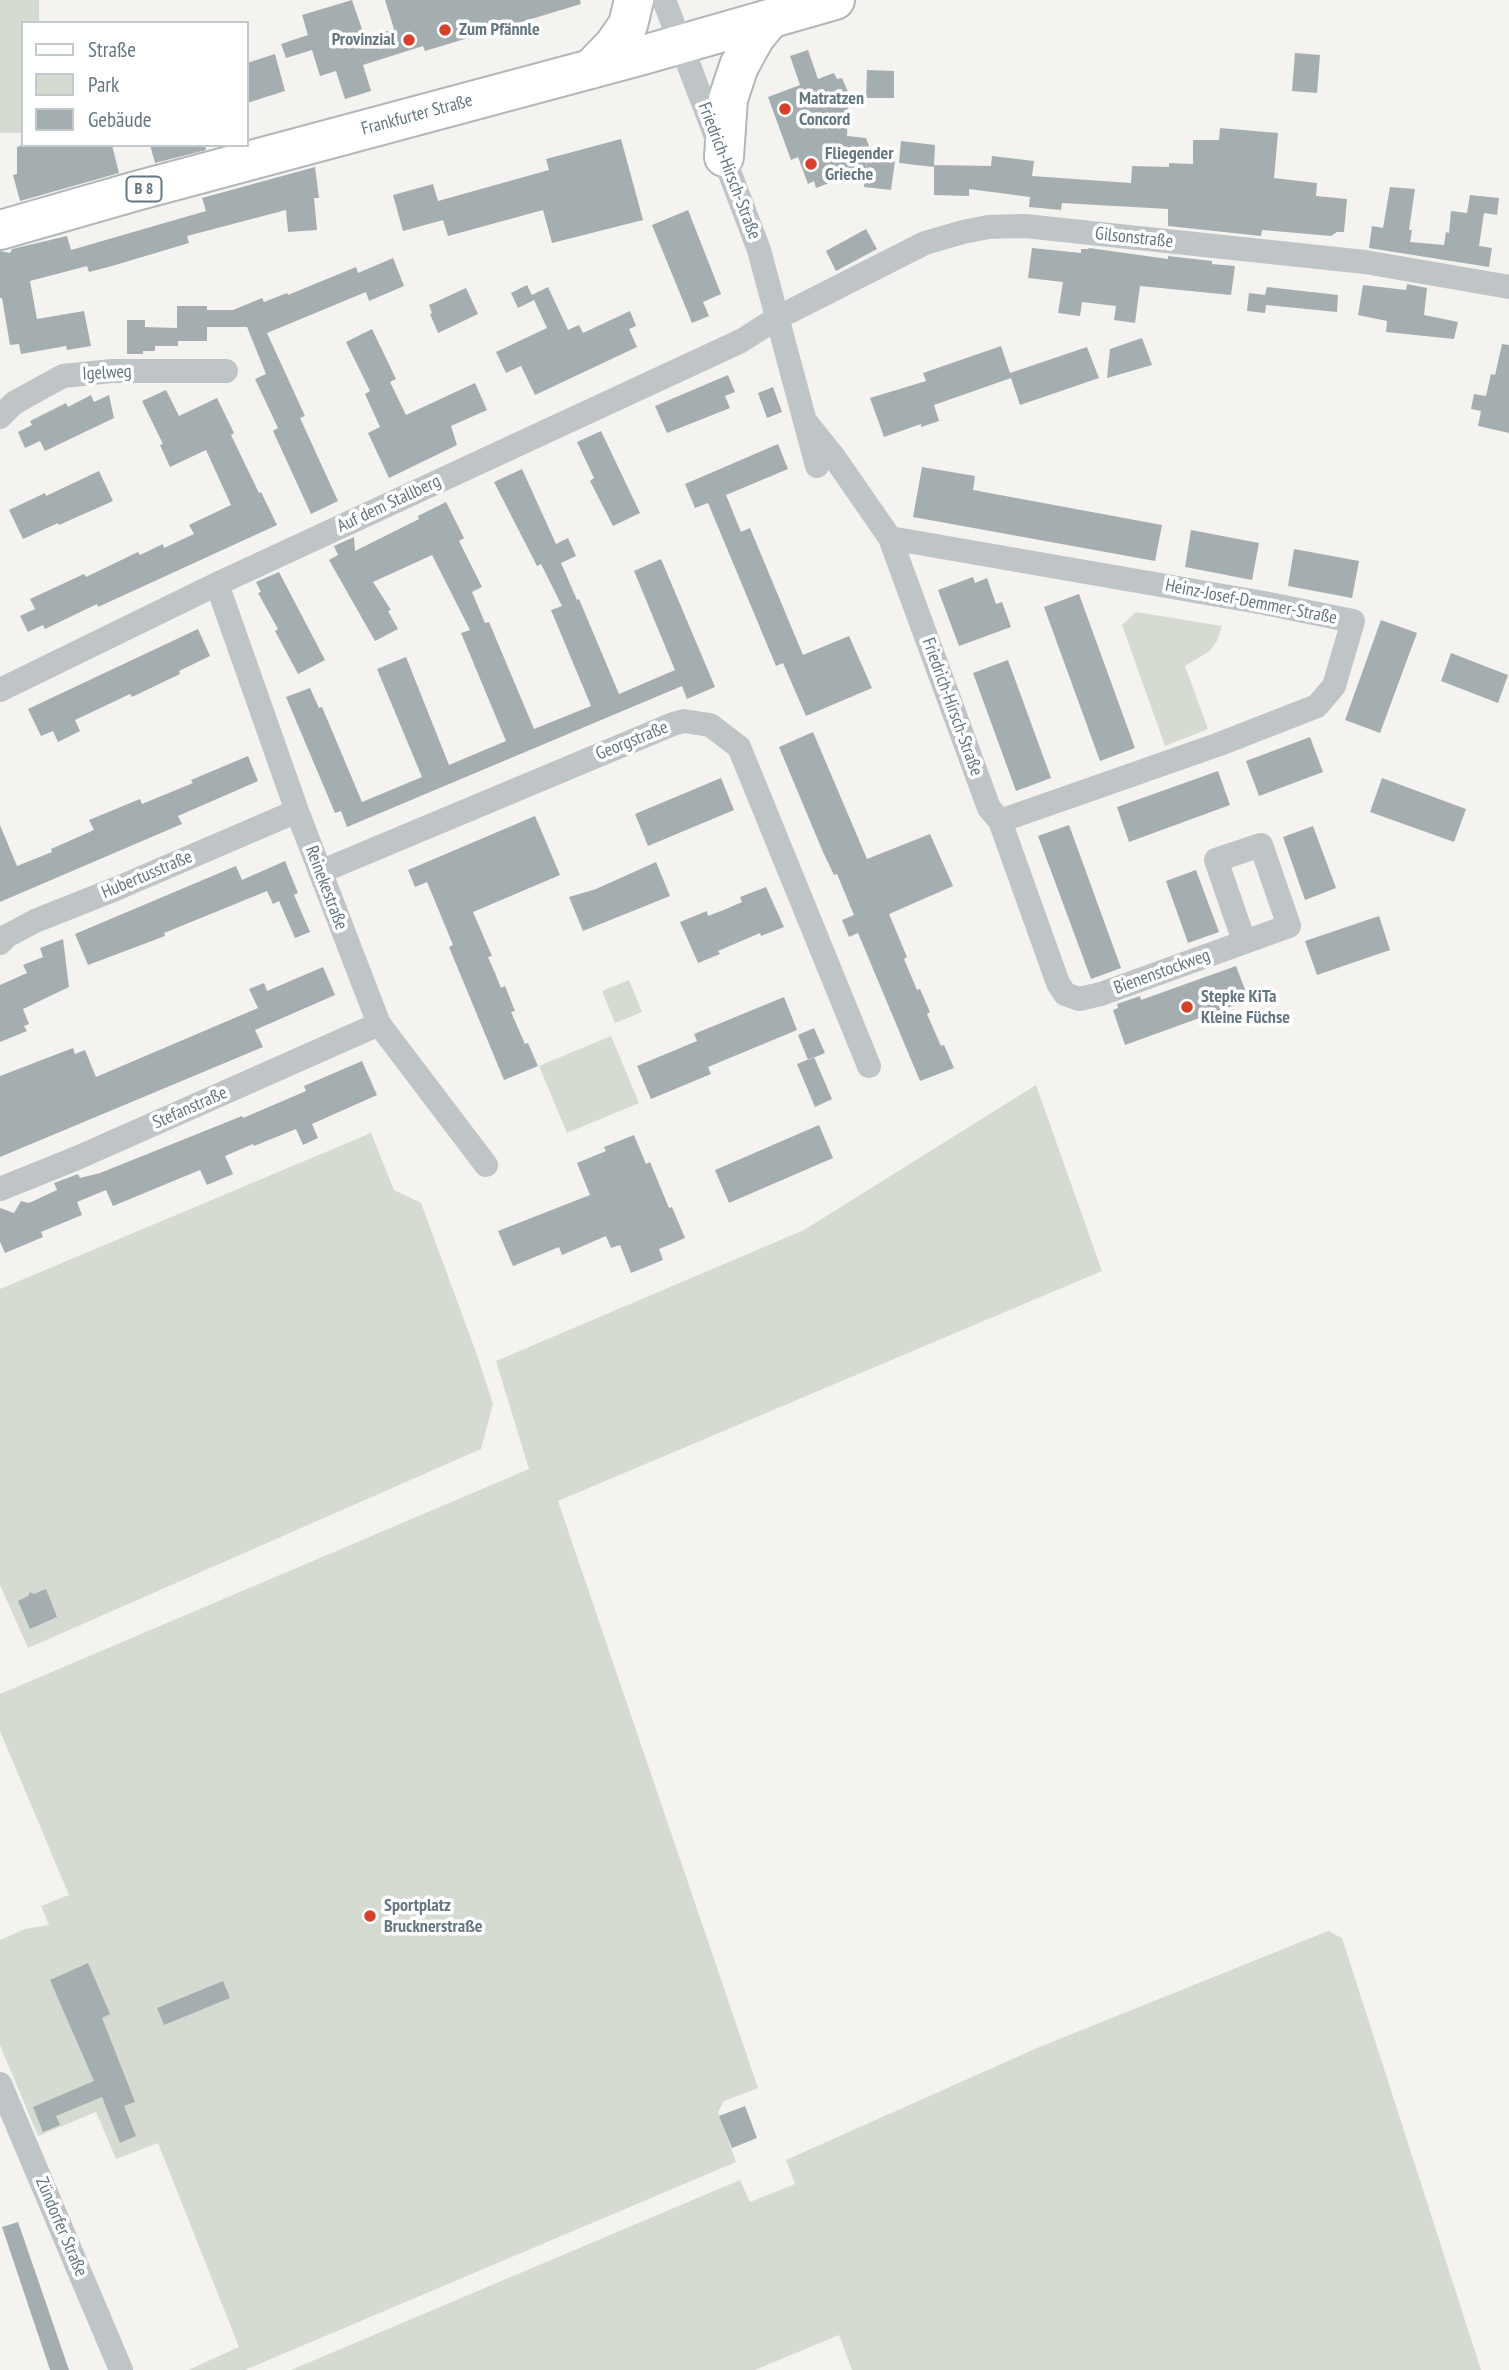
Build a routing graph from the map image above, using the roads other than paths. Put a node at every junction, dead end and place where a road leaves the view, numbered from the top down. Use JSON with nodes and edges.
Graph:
{"nodes":[{"id":1,"x":634,"y":0,"type":"edge"},
{"id":2,"x":664,"y":0,"type":"edge"},
{"id":3,"x":835,"y":0,"type":"edge"},
{"id":4,"x":770,"y":19,"type":"junction"},
{"id":5,"x":680,"y":44,"type":"junction"},
{"id":6,"x":591,"y":69,"type":"junction"},
{"id":7,"x":724,"y":157,"type":"junction"},
{"id":8,"x":0,"y":230,"type":"edge"},
{"id":9,"x":1509,"y":287,"type":"edge"},
{"id":10,"x":777,"y":318,"type":"junction"},
{"id":11,"x":226,"y":371,"type":"dead end"},
{"id":12,"x":0,"y":417,"type":"edge"},
{"id":13,"x":804,"y":421,"type":"junction"},
{"id":14,"x":817,"y":466,"type":"dead end"},
{"id":15,"x":890,"y":537,"type":"junction"},
{"id":16,"x":217,"y":584,"type":"junction"},
{"id":17,"x":1,"y":682,"type":"edge"},
{"id":18,"x":297,"y":811,"type":"junction"},
{"id":19,"x":1000,"y":821,"type":"junction"},
{"id":20,"x":320,"y":872,"type":"junction"},
{"id":21,"x":1244,"y":941,"type":"dead end"},
{"id":22,"x":0,"y":943,"type":"edge"},
{"id":23,"x":1079,"y":999,"type":"joint"},
{"id":24,"x":379,"y":1024,"type":"junction"},
{"id":25,"x":869,"y":1066,"type":"dead end"},
{"id":26,"x":486,"y":1165,"type":"dead end"},
{"id":27,"x":0,"y":1189,"type":"edge"},
{"id":28,"x":0,"y":2084,"type":"edge"},
{"id":29,"x":121,"y":2370,"type":"edge"}],
"edges":[{"from":1,"to":6,"type":"main road"},
{"from":2,"to":5,"type":"street","name":"Friedrich-Hirsch-Straße"},
{"from":3,"to":4,"type":"main road","name":"Frankfurter Straße","number":"B 8"},
{"from":4,"to":5,"type":"main road","name":"Frankfurter Straße","number":"B 8"},
{"from":4,"to":7,"type":"main road"},
{"from":5,"to":6,"type":"main road","name":"Frankfurter Straße","number":"B 8"},
{"from":5,"to":7,"type":"street","name":"Friedrich-Hirsch-Straße"},
{"from":6,"to":8,"type":"main road","name":"Frankfurter Straße","number":"B 8"},
{"from":7,"to":10,"type":"street","name":"Friedrich-Hirsch-Straße"},
{"from":9,"to":10,"type":"street","name":"Gilsonstraße"},
{"from":10,"to":13,"type":"street","name":"Friedrich-Hirsch-Straße"},
{"from":10,"to":16,"type":"street","name":"Auf dem Stallberg"},
{"from":11,"to":12,"type":"street","name":"Igelweg"},
{"from":13,"to":14,"type":"street","name":"Friedrich-Hirsch-Straße"},
{"from":13,"to":15,"type":"street","name":"Friedrich-Hirsch-Straße"},
{"from":15,"to":19,"type":"street","name":"Friedrich-Hirsch-Straße"},
{"from":15,"to":19,"type":"street","name":"Heinz-Josef-Demmer-Straße"},
{"from":16,"to":17,"type":"street","name":"Auf dem Stallberg"},
{"from":16,"to":18,"type":"street","name":"Reinekestraße"},
{"from":18,"to":20,"type":"street","name":"Reinekestraße"},
{"from":18,"to":22,"type":"street","name":"Hubertusstraße"},
{"from":19,"to":23,"type":"street","name":"Friedrich-Hirsch-Straße"},
{"from":20,"to":24,"type":"street","name":"Reinekestraße"},
{"from":20,"to":25,"type":"street","name":"Georgstraße"},
{"from":21,"to":23,"type":"street","name":"Bienenstockweg"},
{"from":24,"to":26,"type":"street","name":"Reinekestraße"},
{"from":24,"to":27,"type":"street","name":"Stefanstraße"},
{"from":28,"to":29,"type":"street","name":"Zündorfer Straße"}]}
